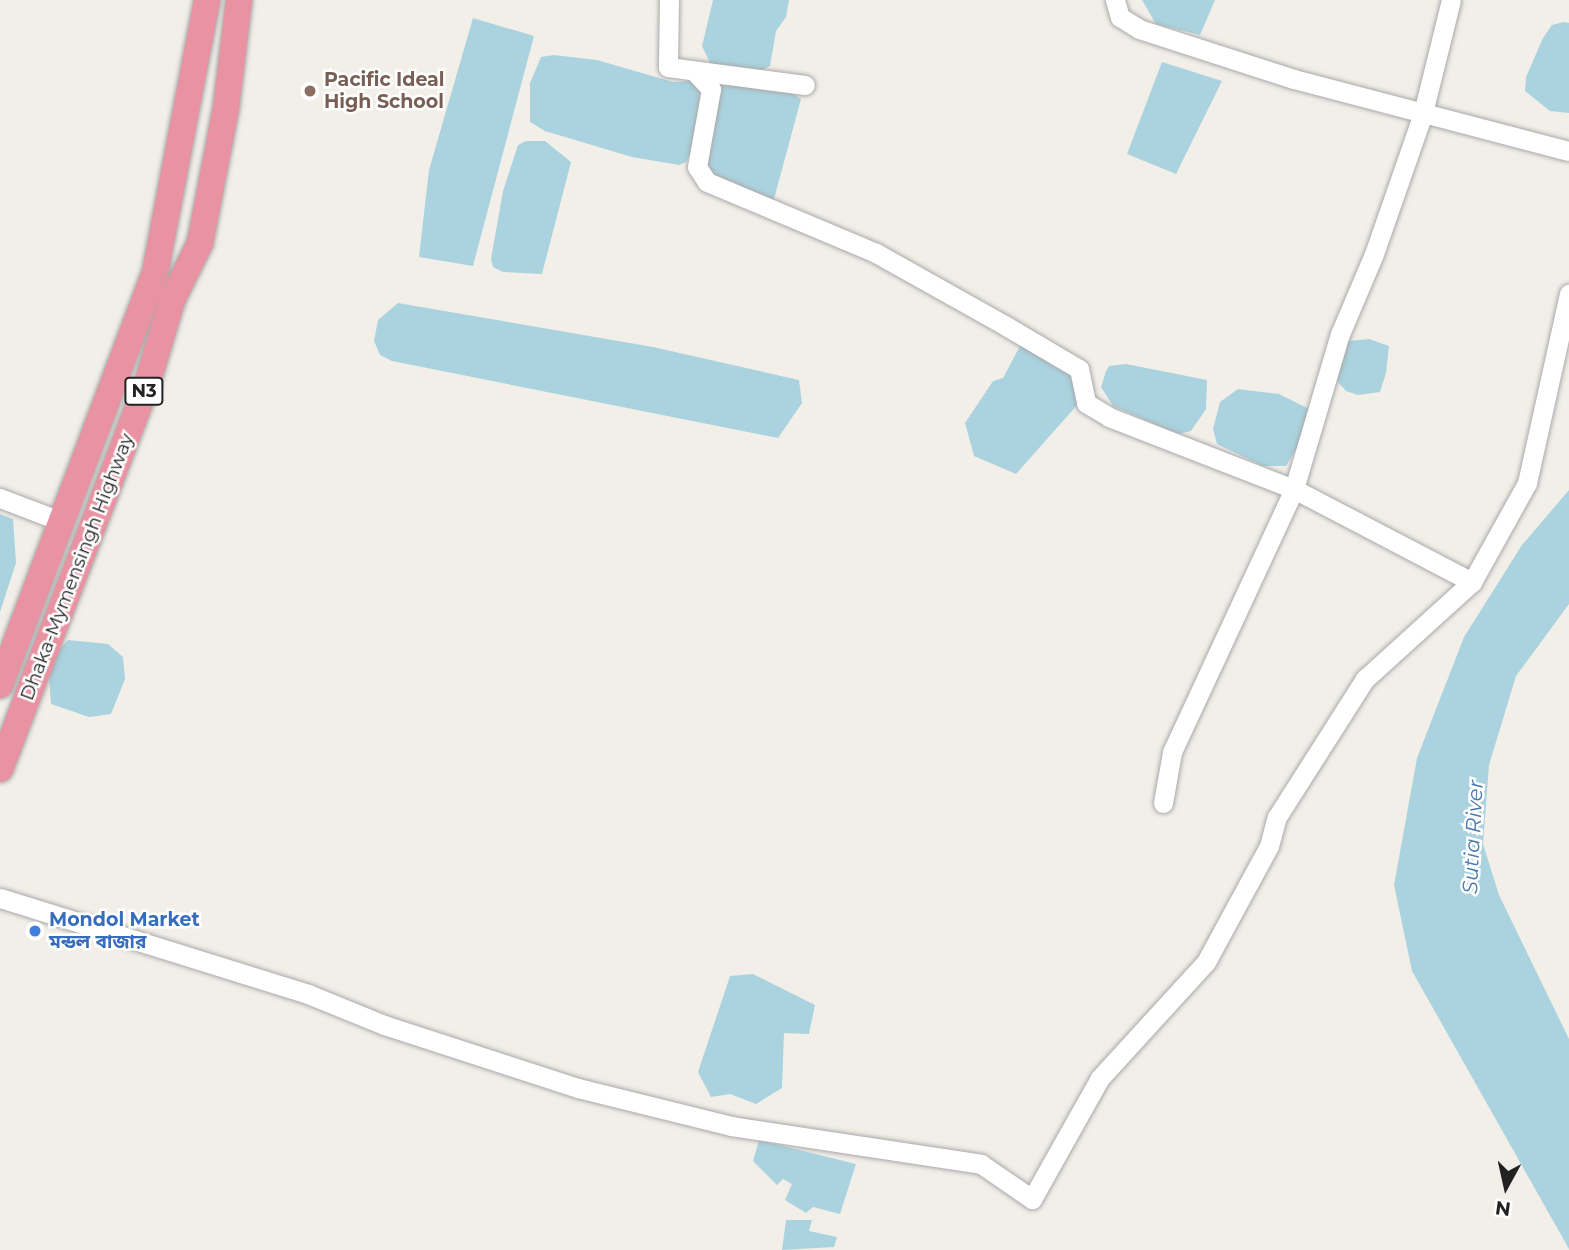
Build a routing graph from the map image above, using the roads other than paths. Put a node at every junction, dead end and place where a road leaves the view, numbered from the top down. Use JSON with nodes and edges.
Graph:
{"nodes":[{"id":1,"x":207,"y":0,"type":"edge"},
{"id":2,"x":239,"y":0,"type":"edge"},
{"id":3,"x":669,"y":0,"type":"edge"},
{"id":4,"x":1115,"y":0,"type":"edge"},
{"id":5,"x":1451,"y":0,"type":"edge"},
{"id":6,"x":694,"y":71,"type":"junction"},
{"id":7,"x":805,"y":85,"type":"dead end"},
{"id":8,"x":1423,"y":113,"type":"junction"},
{"id":9,"x":1569,"y":151,"type":"edge"},
{"id":10,"x":1569,"y":294,"type":"edge"},
{"id":11,"x":1294,"y":489,"type":"junction"},
{"id":12,"x":0,"y":498,"type":"edge"},
{"id":13,"x":63,"y":522,"type":"junction"},
{"id":14,"x":1472,"y":582,"type":"junction"},
{"id":15,"x":0,"y":684,"type":"edge"},
{"id":16,"x":0,"y":769,"type":"edge"},
{"id":17,"x":1163,"y":803,"type":"dead end"},
{"id":18,"x":0,"y":898,"type":"edge"}],
"edges":[{"from":1,"to":13,"type":"highway","name":"Dhaka-Mymensingh Highway","number":"N3"},
{"from":2,"to":16,"type":"highway","name":"Dhaka-Mymensingh Highway","number":"N3"},
{"from":3,"to":6,"type":"street"},
{"from":4,"to":8,"type":"street"},
{"from":5,"to":8,"type":"street"},
{"from":6,"to":7,"type":"street"},
{"from":6,"to":11,"type":"street"},
{"from":8,"to":9,"type":"street"},
{"from":8,"to":11,"type":"street"},
{"from":10,"to":14,"type":"street"},
{"from":11,"to":14,"type":"street"},
{"from":11,"to":17,"type":"street"},
{"from":12,"to":13,"type":"street"},
{"from":13,"to":15,"type":"highway","name":"Dhaka-Mymensingh Highway","number":"N3"},
{"from":14,"to":18,"type":"street"}]}
